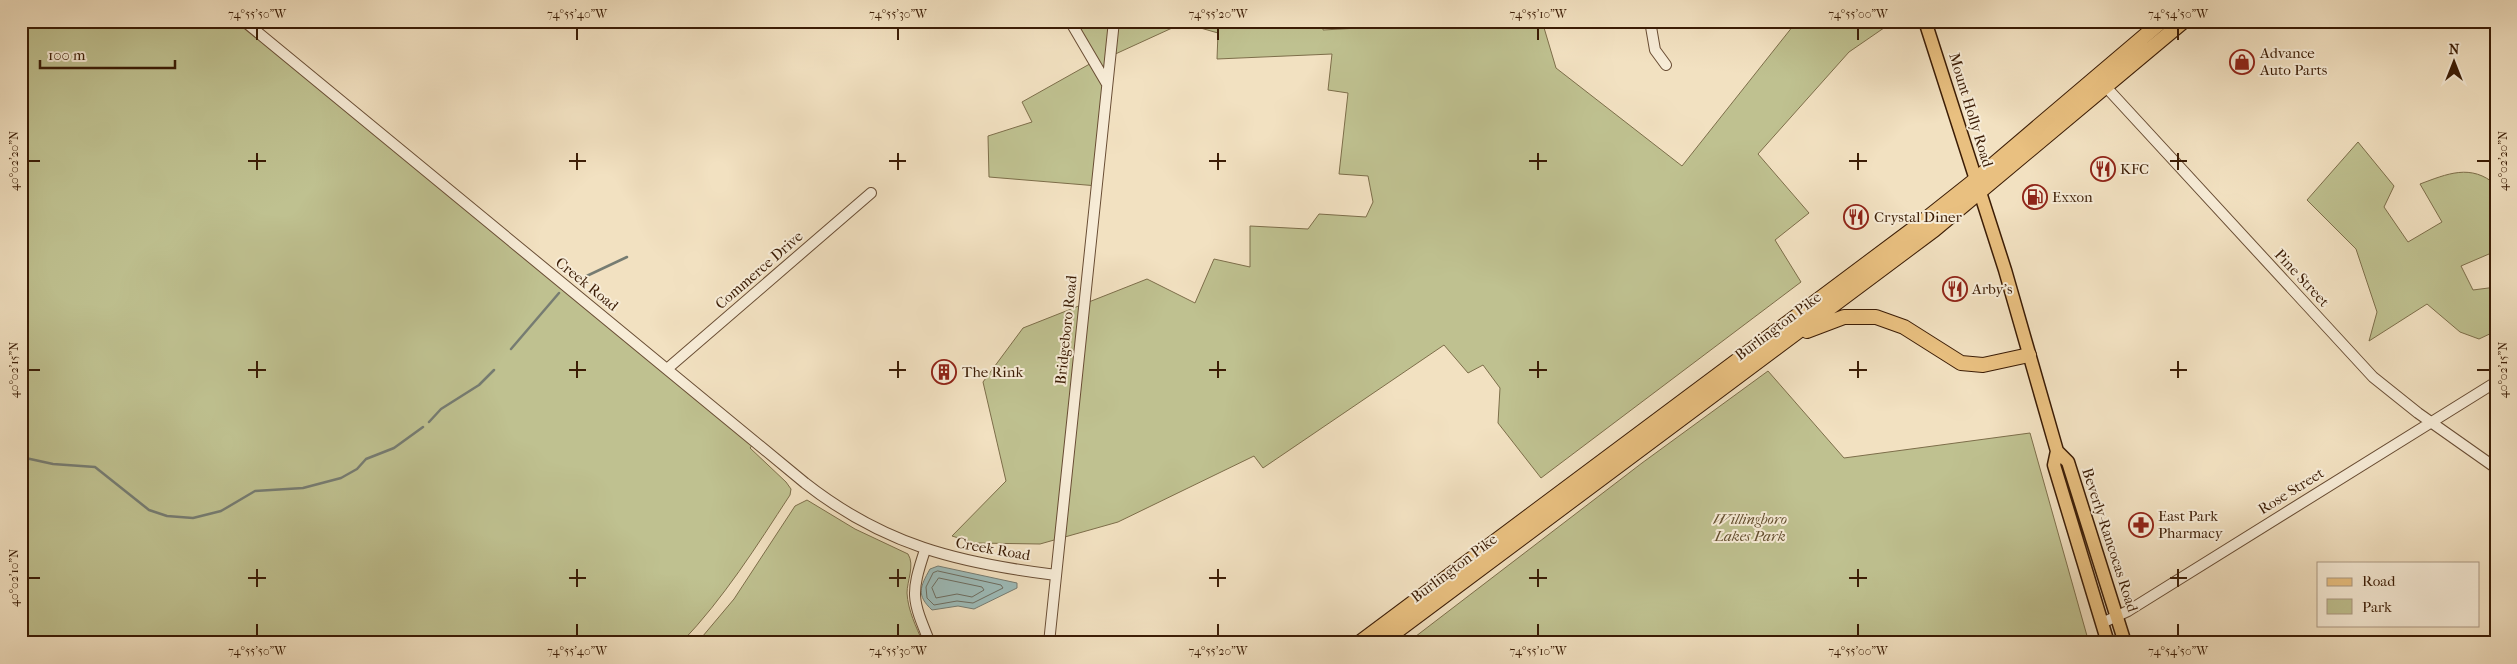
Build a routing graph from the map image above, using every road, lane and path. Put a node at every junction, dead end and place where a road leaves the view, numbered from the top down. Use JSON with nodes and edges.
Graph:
{"nodes":[{"id":1,"x":244,"y":21,"type":"edge"},
{"id":2,"x":1070,"y":21,"type":"edge"},
{"id":3,"x":1114,"y":21,"type":"edge"},
{"id":4,"x":1650,"y":21,"type":"edge"},
{"id":5,"x":1925,"y":21,"type":"edge"},
{"id":6,"x":2162,"y":21,"type":"edge"},
{"id":7,"x":2184,"y":21,"type":"edge"},
{"id":8,"x":1666,"y":65,"type":"dead end"},
{"id":9,"x":1107,"y":84,"type":"junction"},
{"id":10,"x":2106,"y":87,"type":"junction"},
{"id":11,"x":1975,"y":180,"type":"junction"},
{"id":12,"x":871,"y":193,"type":"dead end"},
{"id":13,"x":1979,"y":194,"type":"junction"},
{"id":14,"x":1792,"y":336,"type":"junction"},
{"id":15,"x":2028,"y":356,"type":"junction"},
{"id":16,"x":667,"y":369,"type":"junction"},
{"id":17,"x":2496,"y":382,"type":"edge"},
{"id":18,"x":2430,"y":422,"type":"junction"},
{"id":19,"x":2057,"y":451,"type":"junction"},
{"id":20,"x":2496,"y":468,"type":"edge"},
{"id":21,"x":925,"y":550,"type":"junction"},
{"id":22,"x":1056,"y":574,"type":"junction"},
{"id":23,"x":2117,"y":616,"type":"junction"},
{"id":24,"x":2102,"y":622,"type":"junction"},
{"id":25,"x":930,"y":643,"type":"edge"},
{"id":26,"x":1048,"y":643,"type":"edge"},
{"id":27,"x":1359,"y":643,"type":"edge"},
{"id":28,"x":1381,"y":643,"type":"edge"},
{"id":29,"x":2108,"y":643,"type":"edge"},
{"id":30,"x":2125,"y":643,"type":"edge"}],
"edges":[{"from":1,"to":16,"type":"street","name":"Creek Road"},
{"from":2,"to":9,"type":"street"},
{"from":3,"to":9,"type":"street","name":"Bridgeboro Road"},
{"from":4,"to":8,"type":"street"},
{"from":5,"to":11,"type":"main road","name":"Mount Holly Road"},
{"from":6,"to":11,"type":"highway","name":"Burlington Pike"},
{"from":7,"to":10,"type":"highway","name":"Burlington Pike"},
{"from":9,"to":22,"type":"street","name":"Bridgeboro Road"},
{"from":10,"to":13,"type":"highway","name":"Burlington Pike"},
{"from":10,"to":18,"type":"street","name":"Pine Street"},
{"from":11,"to":13,"type":"main road","name":"Beverly-Rancocas Road"},
{"from":11,"to":27,"type":"highway","name":"Burlington Pike"},
{"from":12,"to":16,"type":"street","name":"Commerce Drive"},
{"from":13,"to":14,"type":"highway","name":"Burlington Pike"},
{"from":13,"to":15,"type":"main road","name":"Beverly-Rancocas Road"},
{"from":14,"to":15,"type":"highway"},
{"from":14,"to":28,"type":"highway","name":"Burlington Pike"},
{"from":15,"to":19,"type":"main road","name":"Beverly-Rancocas Road"},
{"from":16,"to":21,"type":"street","name":"Creek Road"},
{"from":17,"to":18,"type":"street","name":"Rose Street"},
{"from":18,"to":20,"type":"street","name":"Pine Street"},
{"from":18,"to":23,"type":"street","name":"Rose Street"},
{"from":19,"to":23,"type":"main road","name":"Beverly-Rancocas Road"},
{"from":19,"to":24,"type":"main road","name":"Beverly-Rancocas Road"},
{"from":21,"to":22,"type":"street","name":"Creek Road"},
{"from":21,"to":25,"type":"street"},
{"from":22,"to":26,"type":"street","name":"Bridgeboro Road"},
{"from":23,"to":24,"type":"street","name":"Rose Street"},
{"from":23,"to":30,"type":"main road","name":"Beverly-Rancocas Road"},
{"from":24,"to":29,"type":"main road","name":"Beverly-Rancocas Road"}]}
